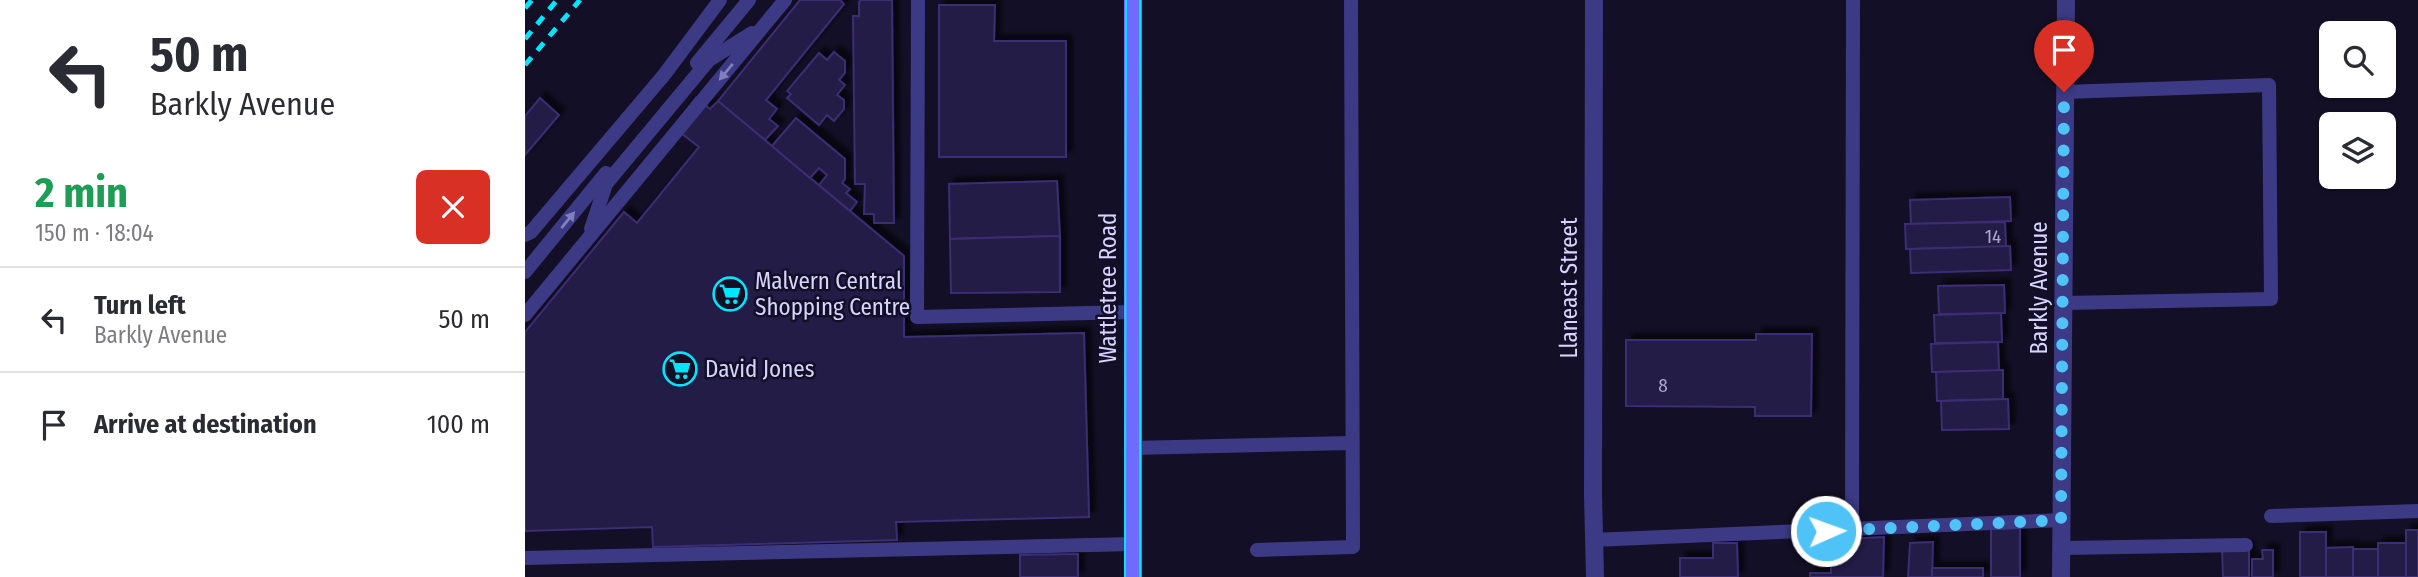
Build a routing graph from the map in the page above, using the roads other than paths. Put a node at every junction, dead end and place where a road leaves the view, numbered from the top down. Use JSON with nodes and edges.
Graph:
{"nodes":[{"id":1,"x":720,"y":0,"type":"edge"},
{"id":2,"x":749,"y":0,"type":"edge"},
{"id":3,"x":783,"y":0,"type":"edge"},
{"id":4,"x":918,"y":0,"type":"edge"},
{"id":5,"x":1133,"y":0,"type":"edge"},
{"id":6,"x":1351,"y":0,"type":"edge"},
{"id":7,"x":1594,"y":0,"type":"edge"},
{"id":8,"x":1853,"y":0,"type":"edge"},
{"id":9,"x":2066,"y":0,"type":"edge"},
{"id":10,"x":2064,"y":92,"type":"junction"},
{"id":11,"x":528,"y":233,"type":"edge"},
{"id":12,"x":547,"y":245,"type":"junction"},
{"id":13,"x":525,"y":272,"type":"edge"},
{"id":14,"x":2064,"y":303,"type":"junction"},
{"id":15,"x":525,"y":309,"type":"edge"},
{"id":16,"x":1132,"y":312,"type":"junction"},
{"id":17,"x":525,"y":315,"type":"edge"},
{"id":18,"x":1352,"y":443,"type":"junction"},
{"id":19,"x":1132,"y":447,"type":"junction"},
{"id":20,"x":2418,"y":511,"type":"edge"},
{"id":21,"x":2271,"y":516,"type":"dead end"},
{"id":22,"x":2061,"y":520,"type":"junction"},
{"id":23,"x":1852,"y":530,"type":"junction"},
{"id":24,"x":1593,"y":540,"type":"junction"},
{"id":25,"x":1133,"y":544,"type":"junction"},
{"id":26,"x":2246,"y":545,"type":"dead end"},
{"id":27,"x":2061,"y":548,"type":"junction"},
{"id":28,"x":1257,"y":550,"type":"dead end"},
{"id":29,"x":525,"y":558,"type":"edge"},
{"id":30,"x":1133,"y":577,"type":"edge"},
{"id":31,"x":1595,"y":577,"type":"edge"},
{"id":32,"x":2061,"y":577,"type":"edge"}],
"edges":[{"from":1,"to":11,"type":"lane"},
{"from":12,"to":2,"type":"lane","one_way":true},
{"from":3,"to":15,"type":"lane"},
{"from":3,"to":17,"type":"lane","one_way":true},
{"from":4,"to":16,"type":"lane"},
{"from":5,"to":16,"type":"main road","name":"Wattletree Road"},
{"from":6,"to":18,"type":"lane"},
{"from":7,"to":24,"type":"street","name":"Llaneast Street"},
{"from":8,"to":23,"type":"lane"},
{"from":9,"to":10,"type":"street","name":"Barkly Avenue"},
{"from":10,"to":14,"type":"street","name":"Barkly Avenue"},
{"from":10,"to":14,"type":"lane"},
{"from":11,"to":12,"type":"lane"},
{"from":12,"to":13,"type":"lane"},
{"from":14,"to":22,"type":"street","name":"Barkly Avenue"},
{"from":16,"to":19,"type":"main road","name":"Wattletree Road"},
{"from":18,"to":19,"type":"lane"},
{"from":18,"to":28,"type":"lane"},
{"from":19,"to":25,"type":"main road","name":"Wattletree Road"},
{"from":20,"to":21,"type":"lane"},
{"from":22,"to":23,"type":"lane"},
{"from":22,"to":27,"type":"street","name":"Barkly Avenue"},
{"from":23,"to":24,"type":"lane"},
{"from":24,"to":31,"type":"street","name":"Llaneast Street"},
{"from":25,"to":29,"type":"lane"},
{"from":25,"to":30,"type":"main road","name":"Wattletree Road"},
{"from":26,"to":27,"type":"lane"},
{"from":27,"to":32,"type":"street","name":"Barkly Avenue"}]}
